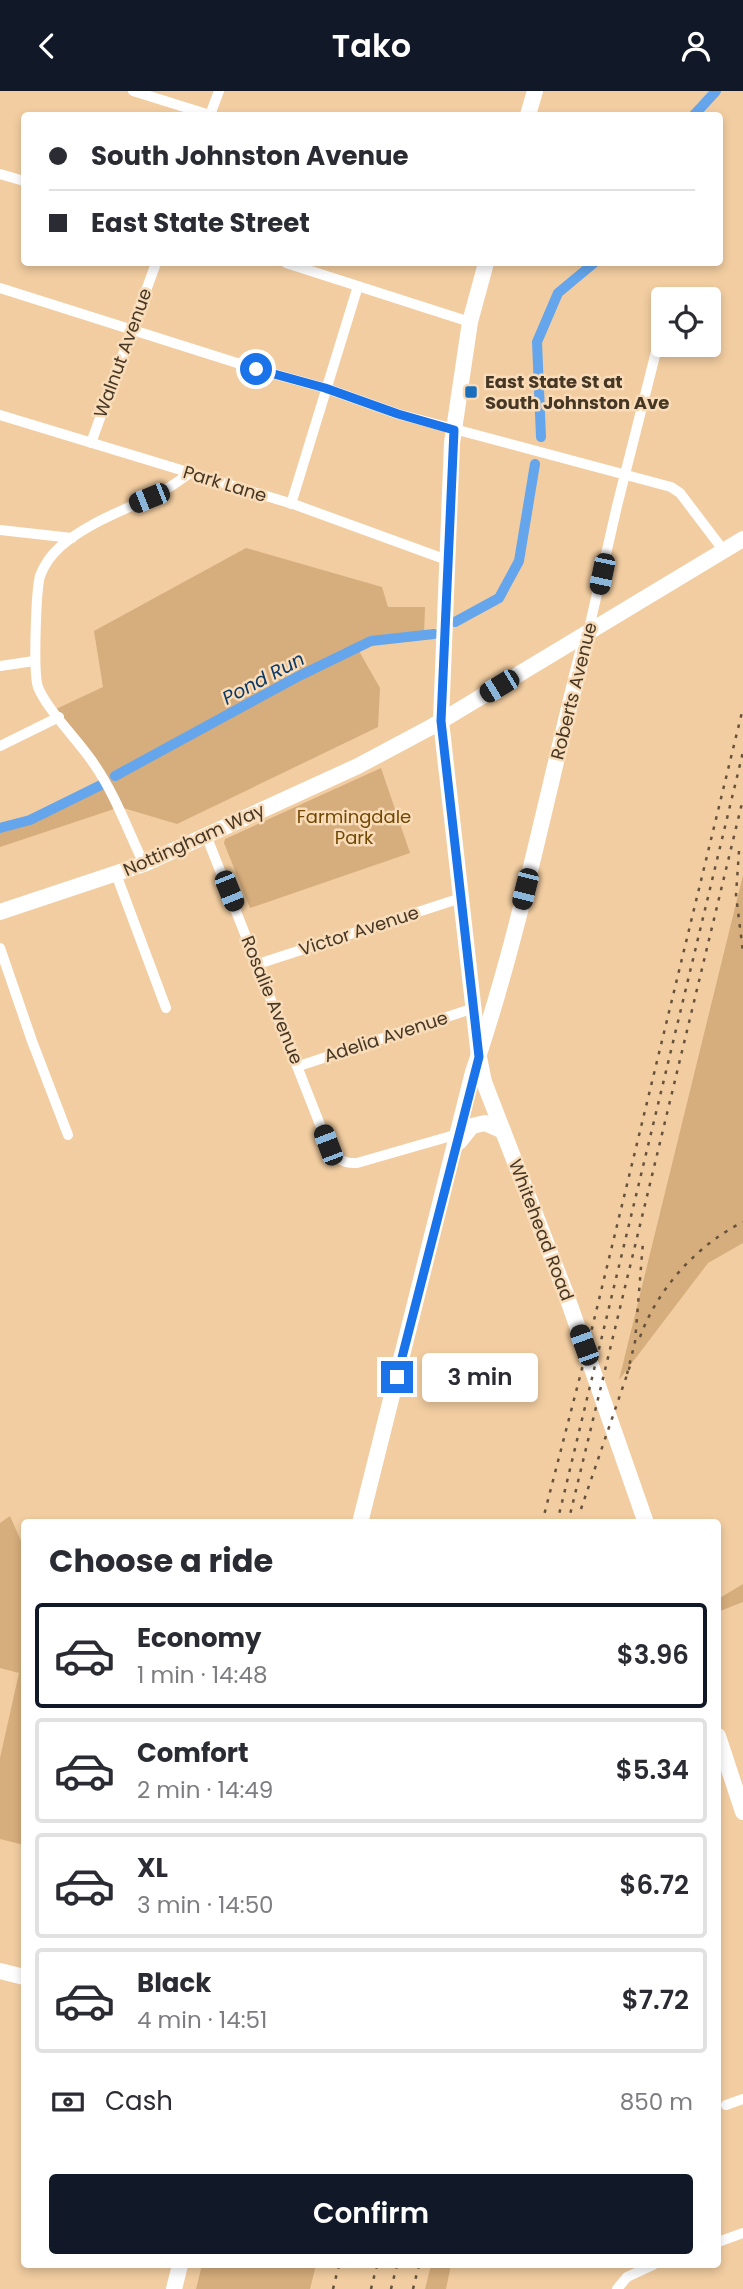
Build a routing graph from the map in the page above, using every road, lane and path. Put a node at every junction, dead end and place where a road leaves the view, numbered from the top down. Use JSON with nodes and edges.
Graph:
{"nodes":[{"id":1,"x":133,"y":91,"type":"edge"},
{"id":2,"x":219,"y":91,"type":"edge"},
{"id":3,"x":535,"y":91,"type":"edge"},
{"id":4,"x":200,"y":112,"type":"edge"},
{"id":5,"x":211,"y":112,"type":"edge"},
{"id":6,"x":529,"y":112,"type":"edge"},
{"id":7,"x":0,"y":174,"type":"edge"},
{"id":8,"x":21,"y":180,"type":"edge"},
{"id":9,"x":155,"y":266,"type":"edge"},
{"id":10,"x":295,"y":266,"type":"edge"},
{"id":11,"x":485,"y":266,"type":"edge"},
{"id":12,"x":358,"y":286,"type":"junction"},
{"id":13,"x":0,"y":288,"type":"edge"},
{"id":14,"x":470,"y":321,"type":"junction"},
{"id":15,"x":132,"y":330,"type":"junction"},
{"id":16,"x":655,"y":357,"type":"edge"},
{"id":17,"x":325,"y":388,"type":"junction"},
{"id":18,"x":0,"y":415,"type":"edge"},
{"id":19,"x":454,"y":430,"type":"junction"},
{"id":20,"x":91,"y":443,"type":"junction"},
{"id":21,"x":190,"y":473,"type":"junction"},
{"id":22,"x":625,"y":474,"type":"junction"},
{"id":23,"x":291,"y":503,"type":"junction"},
{"id":24,"x":0,"y":530,"type":"edge"},
{"id":25,"x":72,"y":538,"type":"junction"},
{"id":26,"x":743,"y":540,"type":"edge"},
{"id":27,"x":724,"y":551,"type":"junction"},
{"id":28,"x":447,"y":560,"type":"junction"},
{"id":29,"x":588,"y":633,"type":"junction"},
{"id":30,"x":34,"y":661,"type":"junction"},
{"id":31,"x":0,"y":666,"type":"edge"},
{"id":32,"x":59,"y":717,"type":"junction"},
{"id":33,"x":441,"y":721,"type":"junction"},
{"id":34,"x":0,"y":746,"type":"edge"},
{"id":35,"x":206,"y":835,"type":"junction"},
{"id":36,"x":144,"y":864,"type":"junction"},
{"id":37,"x":116,"y":874,"type":"junction"},
{"id":38,"x":461,"y":898,"type":"junction"},
{"id":39,"x":0,"y":912,"type":"edge"},
{"id":40,"x":0,"y":948,"type":"edge"},
{"id":41,"x":258,"y":964,"type":"junction"},
{"id":42,"x":166,"y":1008,"type":"dead end"},
{"id":43,"x":474,"y":1009,"type":"junction"},
{"id":44,"x":479,"y":1057,"type":"junction"},
{"id":45,"x":299,"y":1066,"type":"junction"},
{"id":46,"x":503,"y":1131,"type":"junction"},
{"id":47,"x":68,"y":1135,"type":"dead end"},
{"id":48,"x":456,"y":1141,"type":"junction"},
{"id":49,"x":361,"y":1519,"type":"edge"},
{"id":50,"x":645,"y":1519,"type":"edge"},
{"id":51,"x":721,"y":1745,"type":"edge"},
{"id":52,"x":743,"y":1812,"type":"edge"},
{"id":53,"x":0,"y":1971,"type":"edge"},
{"id":54,"x":21,"y":1976,"type":"edge"},
{"id":55,"x":743,"y":2099,"type":"edge"},
{"id":56,"x":726,"y":2105,"type":"dead end"},
{"id":57,"x":743,"y":2232,"type":"edge"},
{"id":58,"x":721,"y":2241,"type":"edge"},
{"id":59,"x":179,"y":2268,"type":"edge"},
{"id":60,"x":646,"y":2268,"type":"edge"},
{"id":61,"x":174,"y":2289,"type":"edge"},
{"id":62,"x":617,"y":2289,"type":"edge"}],
"edges":[{"from":1,"to":4,"type":"street"},
{"from":2,"to":5,"type":"street"},
{"from":3,"to":6,"type":"street"},
{"from":7,"to":8,"type":"street"},
{"from":9,"to":15,"type":"street","name":"Walnut Avenue"},
{"from":10,"to":12,"type":"street"},
{"from":11,"to":14,"type":"street"},
{"from":12,"to":14,"type":"street"},
{"from":12,"to":17,"type":"street"},
{"from":13,"to":15,"type":"street"},
{"from":14,"to":19,"type":"street"},
{"from":15,"to":17,"type":"street"},
{"from":15,"to":20,"type":"street","name":"Walnut Avenue"},
{"from":16,"to":22,"type":"street","name":"Roberts Avenue"},
{"from":17,"to":19,"type":"street"},
{"from":17,"to":23,"type":"street"},
{"from":18,"to":20,"type":"street","name":"Park Lane"},
{"from":19,"to":22,"type":"street"},
{"from":19,"to":28,"type":"street"},
{"from":20,"to":21,"type":"street","name":"Park Lane"},
{"from":21,"to":23,"type":"street","name":"Park Lane"},
{"from":21,"to":25,"type":"street"},
{"from":22,"to":27,"type":"street"},
{"from":22,"to":29,"type":"street","name":"Roberts Avenue"},
{"from":23,"to":28,"type":"street","name":"Park Lane"},
{"from":24,"to":25,"type":"street"},
{"from":25,"to":30,"type":"street"},
{"from":26,"to":27,"type":"street","name":"Nottingham Way"},
{"from":27,"to":29,"type":"street","name":"Nottingham Way"},
{"from":28,"to":33,"type":"street"},
{"from":29,"to":33,"type":"street","name":"Nottingham Way"},
{"from":29,"to":44,"type":"street","name":"Roberts Avenue"},
{"from":30,"to":31,"type":"street"},
{"from":30,"to":32,"type":"street"},
{"from":32,"to":34,"type":"street"},
{"from":32,"to":36,"type":"street"},
{"from":33,"to":35,"type":"street","name":"Nottingham Way"},
{"from":33,"to":38,"type":"street"},
{"from":35,"to":36,"type":"street","name":"Nottingham Way"},
{"from":35,"to":41,"type":"street","name":"Rosalie Avenue"},
{"from":36,"to":37,"type":"street","name":"Nottingham Way"},
{"from":37,"to":39,"type":"street","name":"Nottingham Way"},
{"from":37,"to":42,"type":"street"},
{"from":38,"to":41,"type":"street","name":"Victor Avenue"},
{"from":38,"to":43,"type":"street"},
{"from":40,"to":47,"type":"street"},
{"from":41,"to":45,"type":"street","name":"Rosalie Avenue"},
{"from":43,"to":44,"type":"street"},
{"from":43,"to":45,"type":"street","name":"Adelia Avenue"},
{"from":44,"to":46,"type":"street","name":"Whitehead Road"},
{"from":44,"to":48,"type":"street","name":"Roberts Avenue"},
{"from":45,"to":48,"type":"street","name":"Rosalie Avenue"},
{"from":46,"to":48,"type":"street"},
{"from":46,"to":50,"type":"street","name":"Whitehead Road"},
{"from":48,"to":49,"type":"street","name":"Roberts Avenue"},
{"from":51,"to":52,"type":"street"},
{"from":53,"to":54,"type":"street"},
{"from":55,"to":56,"type":"street"},
{"from":57,"to":58,"type":"street"},
{"from":59,"to":61,"type":"street"},
{"from":60,"to":62,"type":"street"}]}
